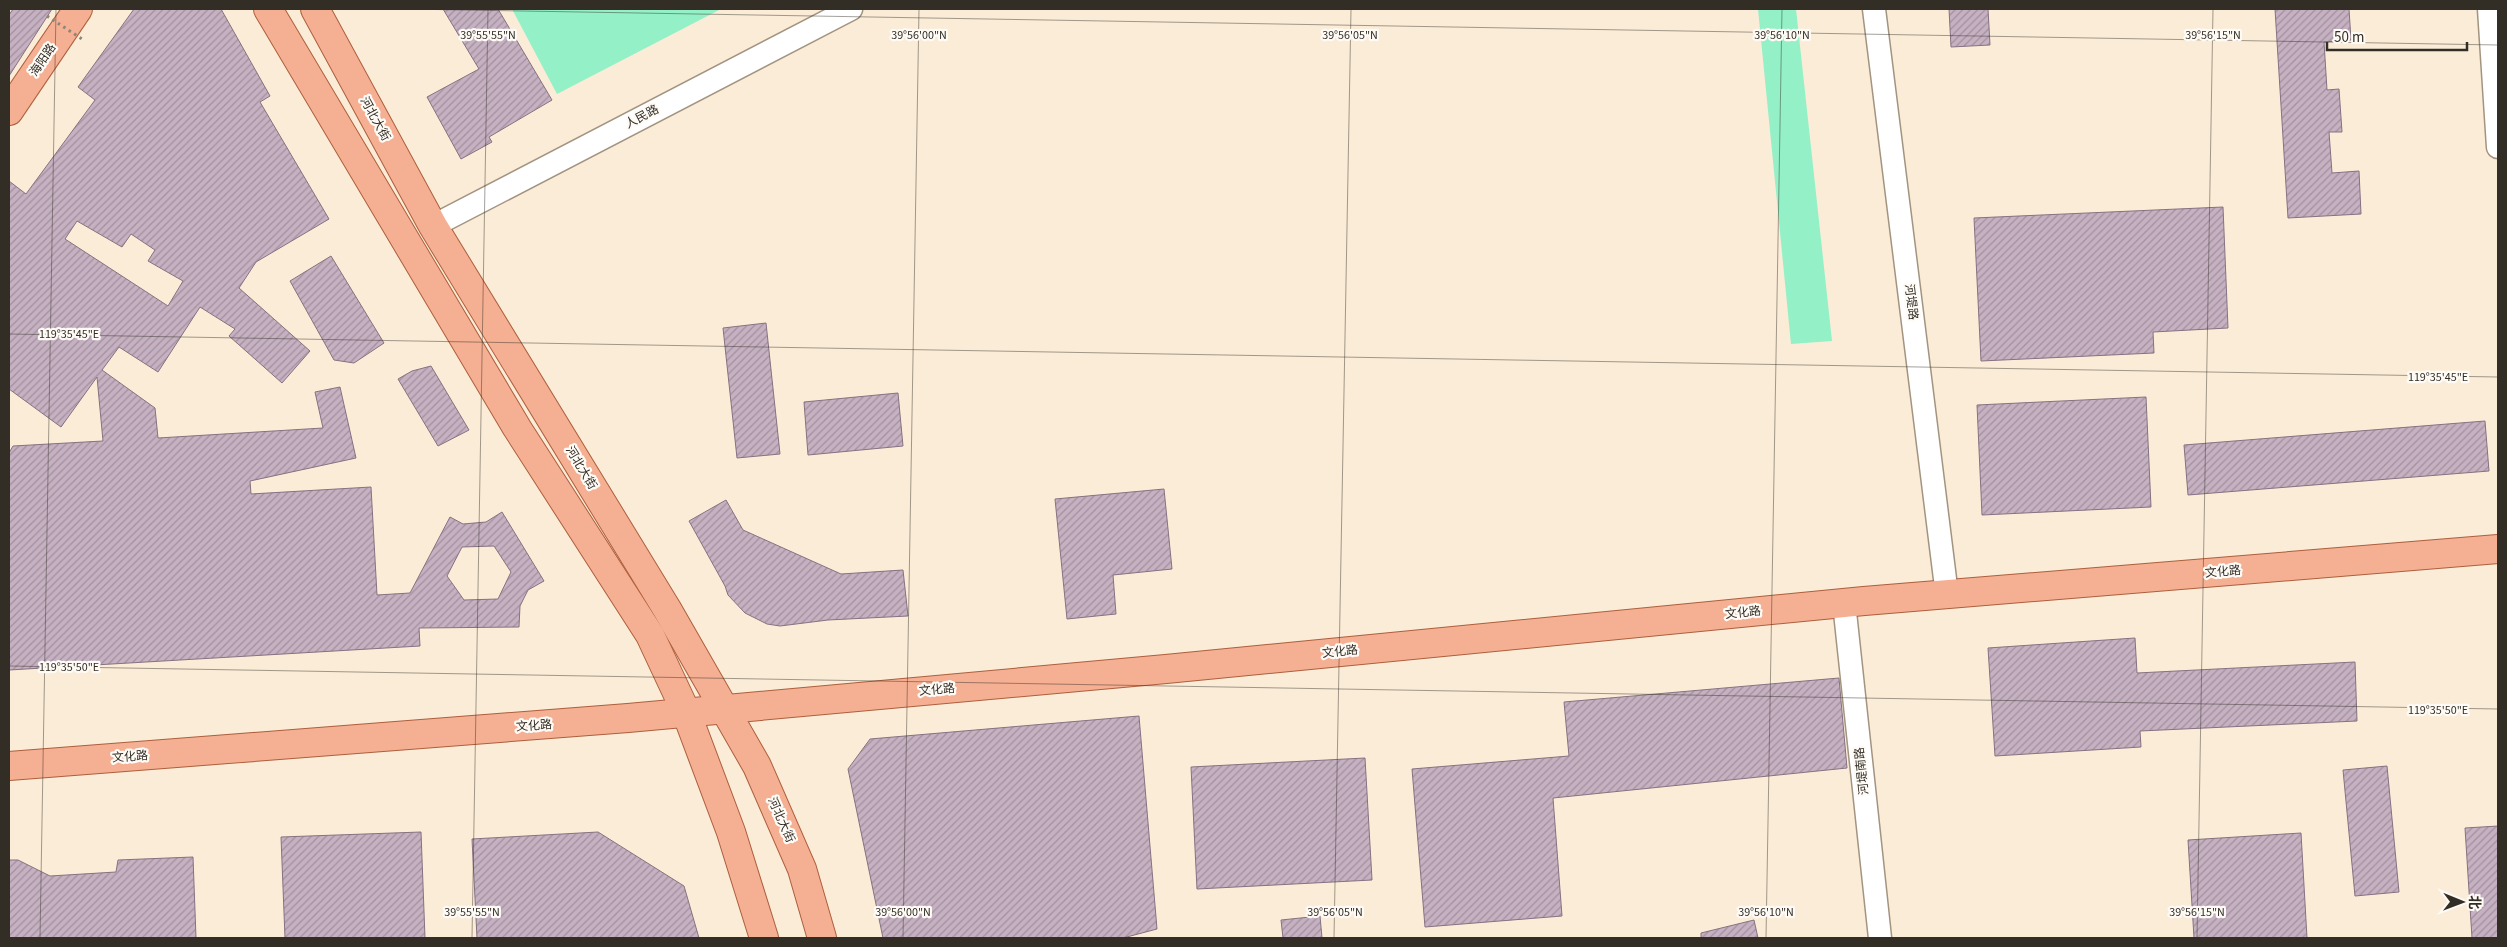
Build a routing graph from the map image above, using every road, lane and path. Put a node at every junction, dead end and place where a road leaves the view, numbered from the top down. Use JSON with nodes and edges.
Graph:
{"nodes":[{"id":1,"x":78,"y":9,"type":"edge"},
{"id":2,"x":268,"y":9,"type":"edge"},
{"id":3,"x":315,"y":9,"type":"edge"},
{"id":4,"x":850,"y":9,"type":"edge"},
{"id":5,"x":1874,"y":9,"type":"edge"},
{"id":6,"x":2489,"y":9,"type":"edge"},
{"id":7,"x":47,"y":16,"type":"dead end"},
{"id":8,"x":2494,"y":34,"type":"edge"},
{"id":9,"x":82,"y":39,"type":"dead end"},
{"id":10,"x":9,"y":111,"type":"edge"},
{"id":11,"x":2498,"y":147,"type":"edge"},
{"id":12,"x":433,"y":226,"type":"junction"},
{"id":13,"x":2498,"y":549,"type":"edge"},
{"id":14,"x":1947,"y":595,"type":"junction"},
{"id":15,"x":1854,"y":602,"type":"junction"},
{"id":16,"x":723,"y":709,"type":"junction"},
{"id":17,"x":686,"y":712,"type":"junction"},
{"id":18,"x":9,"y":766,"type":"edge"},
{"id":19,"x":764,"y":938,"type":"edge"},
{"id":20,"x":822,"y":938,"type":"edge"},
{"id":21,"x":1880,"y":938,"type":"edge"}],
"edges":[{"from":1,"to":10,"type":"main road","name":"海阳路"},
{"from":2,"to":17,"type":"main road"},
{"from":3,"to":12,"type":"main road","name":"河北大街"},
{"from":4,"to":12,"type":"street","name":"人民路"},
{"from":5,"to":14,"type":"street","name":"河堤路"},
{"from":6,"to":8,"type":"street"},
{"from":7,"to":9,"type":"path","bridge":true},
{"from":8,"to":11,"type":"street"},
{"from":12,"to":16,"type":"main road","name":"河北大街"},
{"from":13,"to":14,"type":"main road","name":"文化路"},
{"from":14,"to":15,"type":"main road","name":"文化路"},
{"from":15,"to":16,"type":"main road","name":"文化路"},
{"from":15,"to":21,"type":"street","name":"河堤南路"},
{"from":16,"to":17,"type":"main road","name":"文化路"},
{"from":16,"to":20,"type":"main road","name":"河北大街"},
{"from":17,"to":18,"type":"main road","name":"文化路"},
{"from":17,"to":19,"type":"main road"}]}
